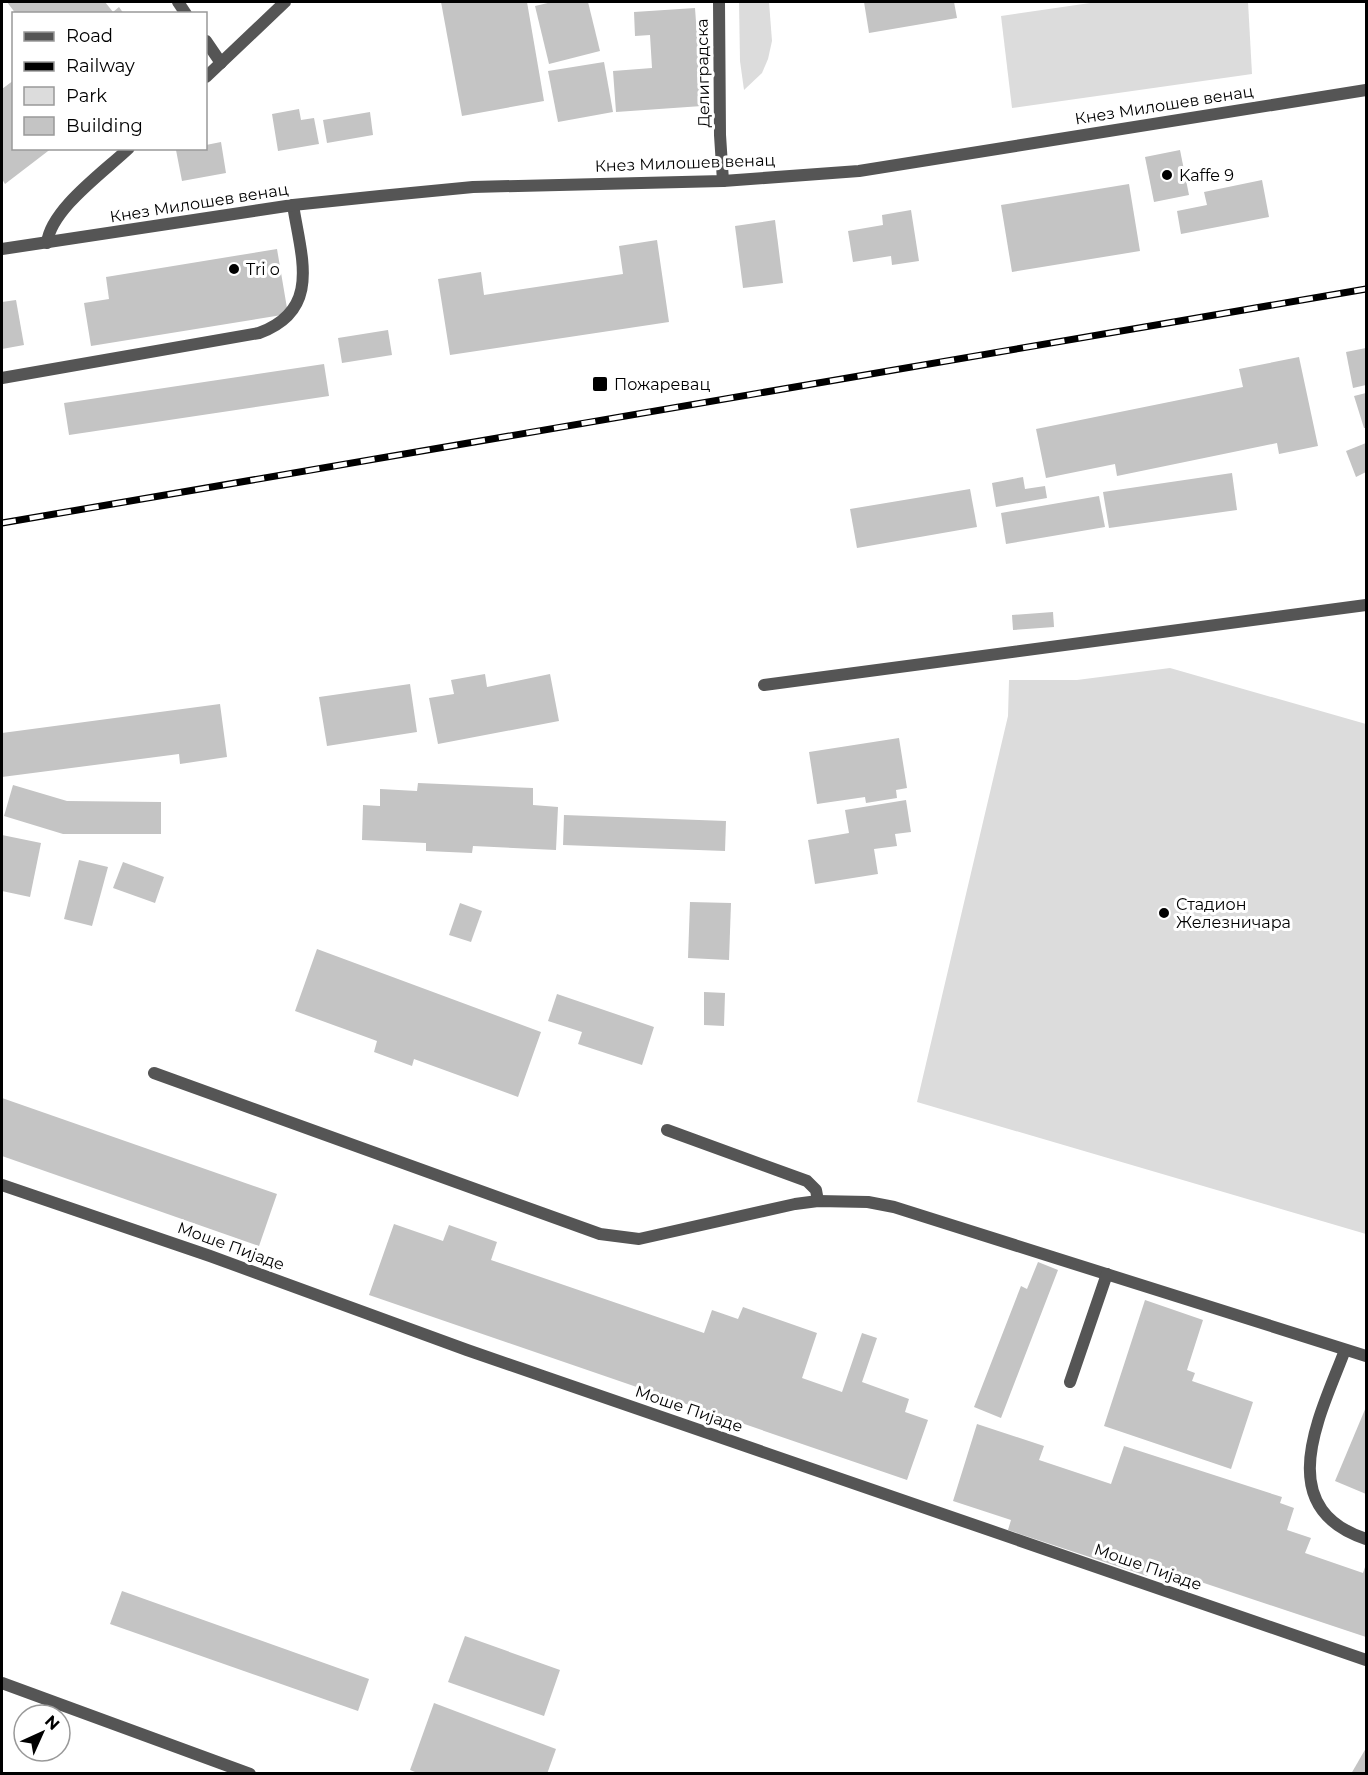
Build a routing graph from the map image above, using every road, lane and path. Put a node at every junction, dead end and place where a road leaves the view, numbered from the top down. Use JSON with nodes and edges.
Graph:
{"nodes":[{"id":1,"x":285,"y":2,"type":"edge"},
{"id":2,"x":719,"y":2,"type":"edge"},
{"id":3,"x":207,"y":42,"type":"edge"},
{"id":4,"x":221,"y":63,"type":"junction"},
{"id":5,"x":207,"y":76,"type":"edge"},
{"id":6,"x":1366,"y":90,"type":"edge"},
{"id":7,"x":127,"y":150,"type":"edge"},
{"id":8,"x":723,"y":181,"type":"junction"},
{"id":9,"x":293,"y":205,"type":"junction"},
{"id":10,"x":47,"y":243,"type":"junction"},
{"id":11,"x":2,"y":249,"type":"edge"},
{"id":12,"x":2,"y":378,"type":"edge"},
{"id":13,"x":1366,"y":605,"type":"edge"},
{"id":14,"x":764,"y":685,"type":"dead end"},
{"id":15,"x":154,"y":1073,"type":"dead end"},
{"id":16,"x":667,"y":1130,"type":"dead end"},
{"id":17,"x":2,"y":1185,"type":"edge"},
{"id":18,"x":818,"y":1201,"type":"junction"},
{"id":19,"x":1107,"y":1274,"type":"junction"},
{"id":20,"x":1346,"y":1350,"type":"junction"},
{"id":21,"x":1366,"y":1356,"type":"edge"},
{"id":22,"x":1070,"y":1382,"type":"dead end"},
{"id":23,"x":1366,"y":1539,"type":"edge"},
{"id":24,"x":1366,"y":1660,"type":"edge"},
{"id":25,"x":2,"y":1683,"type":"edge"},
{"id":26,"x":250,"y":1773,"type":"edge"}],
"edges":[{"from":1,"to":4,"type":"street"},
{"from":2,"to":8,"type":"street","name":"Делиградска"},
{"from":3,"to":4,"type":"street"},
{"from":4,"to":5,"type":"street"},
{"from":6,"to":8,"type":"street","name":"Кнез Милошев венац"},
{"from":7,"to":10,"type":"street"},
{"from":8,"to":9,"type":"street","name":"Кнез Милошев венац"},
{"from":9,"to":10,"type":"street","name":"Кнез Милошев венац"},
{"from":9,"to":12,"type":"street"},
{"from":10,"to":11,"type":"street","name":"Кнез Милошев венац"},
{"from":13,"to":14,"type":"street"},
{"from":15,"to":18,"type":"street"},
{"from":16,"to":18,"type":"street"},
{"from":17,"to":24,"type":"street","name":"Моше Пијаде"},
{"from":18,"to":19,"type":"street"},
{"from":19,"to":20,"type":"street"},
{"from":19,"to":22,"type":"street"},
{"from":20,"to":21,"type":"street"},
{"from":20,"to":23,"type":"street"},
{"from":25,"to":26,"type":"street"}]}
